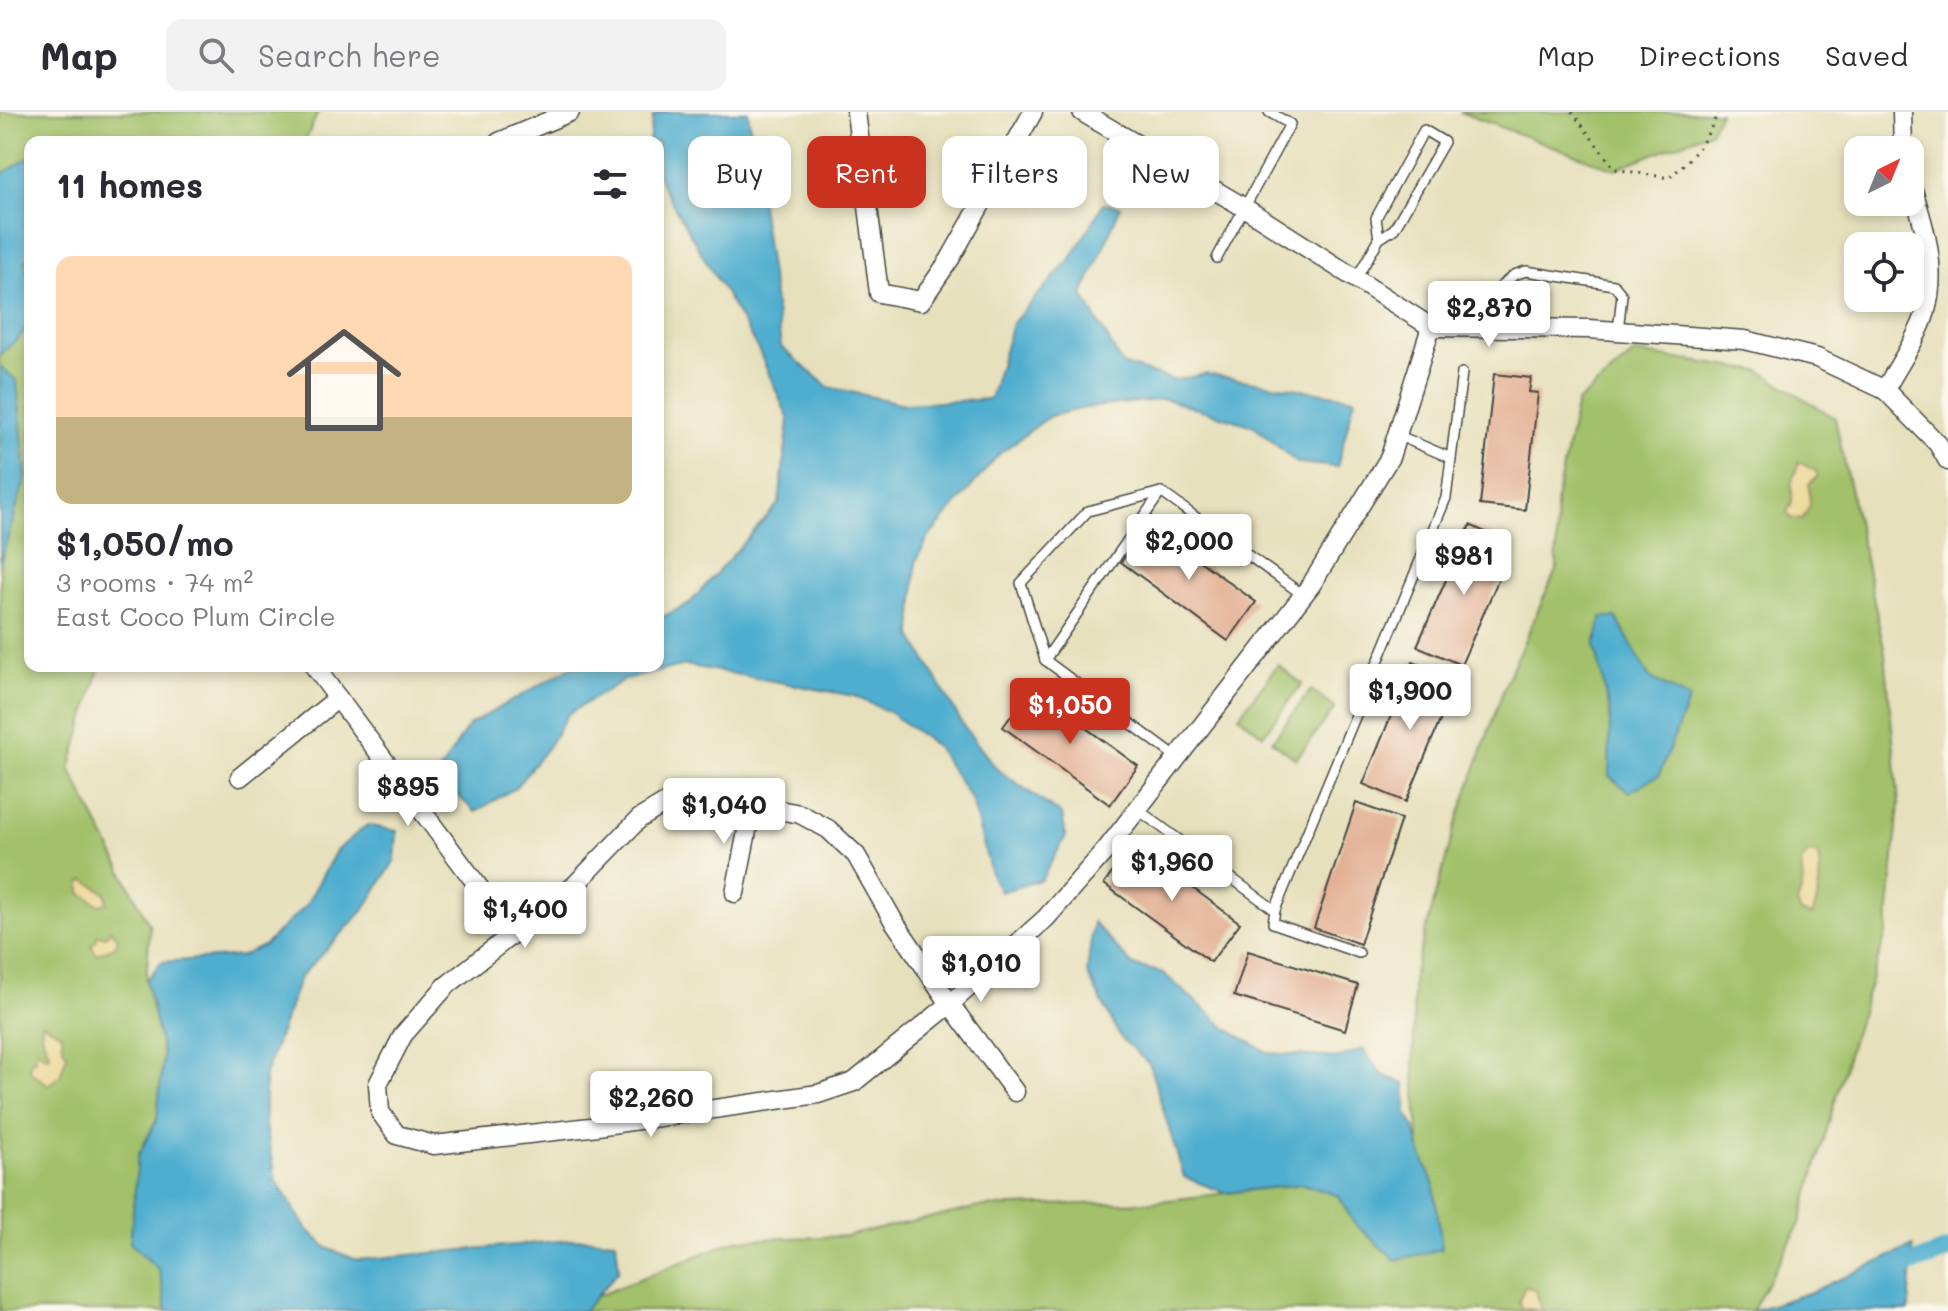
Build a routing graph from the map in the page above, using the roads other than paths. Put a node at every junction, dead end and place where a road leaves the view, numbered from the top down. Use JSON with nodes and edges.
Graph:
{"nodes":[{"id":1,"x":570,"y":112,"type":"edge"},
{"id":2,"x":856,"y":112,"type":"edge"},
{"id":3,"x":1033,"y":112,"type":"edge"},
{"id":4,"x":1082,"y":112,"type":"edge"},
{"id":5,"x":1269,"y":112,"type":"edge"},
{"id":6,"x":1902,"y":112,"type":"edge"},
{"id":7,"x":514,"y":136,"type":"edge"},
{"id":8,"x":1903,"y":136,"type":"edge"},
{"id":9,"x":1245,"y":208,"type":"junction"},
{"id":10,"x":1921,"y":216,"type":"edge"},
{"id":11,"x":1379,"y":239,"type":"junction"},
{"id":12,"x":1217,"y":258,"type":"dead end"},
{"id":13,"x":1356,"y":279,"type":"junction"},
{"id":14,"x":1431,"y":327,"type":"junction"},
{"id":15,"x":1498,"y":328,"type":"junction"},
{"id":16,"x":1618,"y":331,"type":"junction"},
{"id":17,"x":1462,"y":373,"type":"dead end"},
{"id":18,"x":1885,"y":390,"type":"junction"},
{"id":19,"x":1397,"y":435,"type":"junction"},
{"id":20,"x":1451,"y":458,"type":"junction"},
{"id":21,"x":1948,"y":461,"type":"edge"},
{"id":22,"x":1161,"y":492,"type":"junction"},
{"id":23,"x":1303,"y":595,"type":"junction"},
{"id":24,"x":1045,"y":660,"type":"junction"},
{"id":25,"x":318,"y":672,"type":"edge"},
{"id":26,"x":338,"y":698,"type":"junction"},
{"id":27,"x":1176,"y":757,"type":"junction"},
{"id":28,"x":240,"y":777,"type":"dead end"},
{"id":29,"x":752,"y":805,"type":"junction"},
{"id":30,"x":1137,"y":809,"type":"junction"},
{"id":31,"x":735,"y":893,"type":"dead end"},
{"id":32,"x":1275,"y":910,"type":"junction"},
{"id":33,"x":513,"y":933,"type":"junction"},
{"id":34,"x":1359,"y":953,"type":"dead end"},
{"id":35,"x":950,"y":1004,"type":"junction"},
{"id":36,"x":1015,"y":1092,"type":"dead end"}],
"edges":[{"from":1,"to":7,"type":"street"},
{"from":2,"to":3,"type":"street"},
{"from":4,"to":9,"type":"street"},
{"from":5,"to":9,"type":"lane"},
{"from":6,"to":8,"type":"street"},
{"from":9,"to":12,"type":"lane"},
{"from":9,"to":13,"type":"street"},
{"from":10,"to":18,"type":"street"},
{"from":11,"to":11,"type":"lane"},
{"from":11,"to":13,"type":"lane"},
{"from":13,"to":14,"type":"street"},
{"from":14,"to":15,"type":"street"},
{"from":14,"to":19,"type":"street"},
{"from":15,"to":16,"type":"street"},
{"from":15,"to":16,"type":"lane"},
{"from":16,"to":18,"type":"street"},
{"from":17,"to":20,"type":"lane"},
{"from":18,"to":21,"type":"street"},
{"from":19,"to":20,"type":"lane"},
{"from":19,"to":23,"type":"street"},
{"from":20,"to":32,"type":"lane"},
{"from":22,"to":23,"type":"lane"},
{"from":22,"to":24,"type":"lane"},
{"from":22,"to":24,"type":"lane"},
{"from":23,"to":27,"type":"street"},
{"from":24,"to":27,"type":"lane"},
{"from":25,"to":26,"type":"street"},
{"from":26,"to":28,"type":"street"},
{"from":26,"to":33,"type":"street"},
{"from":27,"to":30,"type":"street"},
{"from":29,"to":31,"type":"street"},
{"from":29,"to":33,"type":"street"},
{"from":29,"to":35,"type":"street"},
{"from":30,"to":32,"type":"lane"},
{"from":30,"to":35,"type":"street"},
{"from":32,"to":34,"type":"lane"},
{"from":33,"to":35,"type":"street"},
{"from":35,"to":36,"type":"street"}]}
